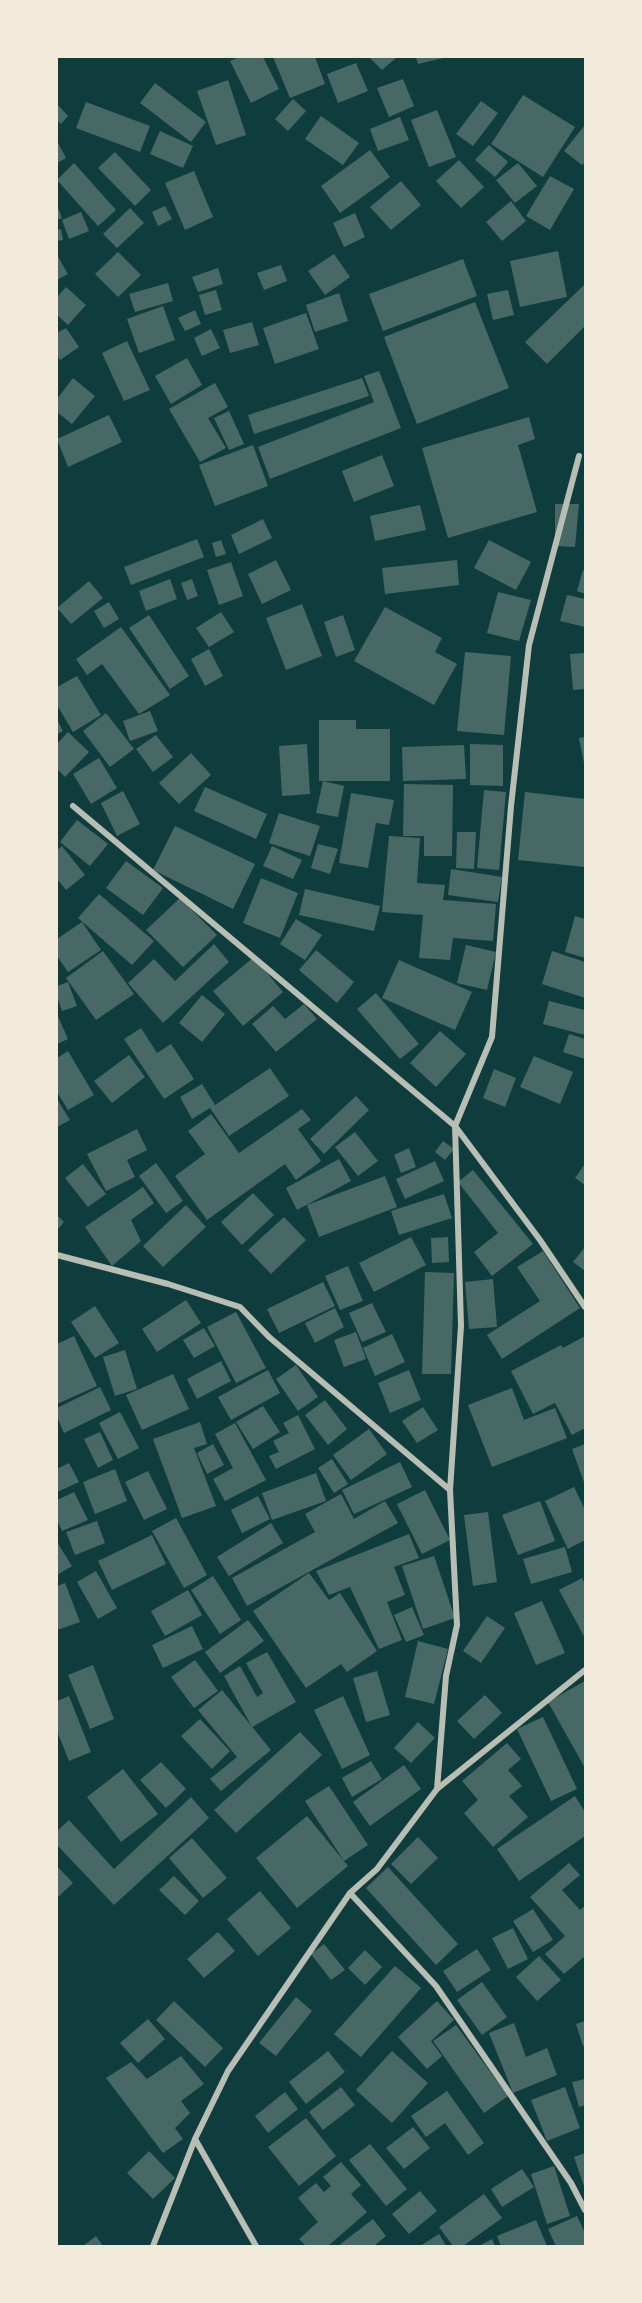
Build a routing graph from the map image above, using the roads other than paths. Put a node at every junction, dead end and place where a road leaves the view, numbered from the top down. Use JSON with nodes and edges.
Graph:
{"nodes":[{"id":1,"x":579,"y":456,"type":"dead end"},
{"id":2,"x":73,"y":806,"type":"dead end"},
{"id":3,"x":455,"y":1126,"type":"junction"},
{"id":4,"x":57,"y":1255,"type":"edge"},
{"id":5,"x":585,"y":1307,"type":"edge"},
{"id":6,"x":450,"y":1490,"type":"junction"},
{"id":7,"x":585,"y":1670,"type":"edge"},
{"id":8,"x":437,"y":1789,"type":"junction"},
{"id":9,"x":350,"y":1893,"type":"junction"},
{"id":10,"x":195,"y":2139,"type":"junction"},
{"id":11,"x":585,"y":2210,"type":"edge"},
{"id":12,"x":153,"y":2246,"type":"edge"},
{"id":13,"x":256,"y":2246,"type":"edge"}],
"edges":[{"from":1,"to":3,"type":"street"},
{"from":2,"to":3,"type":"street"},
{"from":3,"to":5,"type":"street"},
{"from":3,"to":6,"type":"street"},
{"from":4,"to":6,"type":"street"},
{"from":6,"to":8,"type":"street"},
{"from":7,"to":8,"type":"street"},
{"from":8,"to":9,"type":"street"},
{"from":9,"to":10,"type":"street"},
{"from":9,"to":11,"type":"street"},
{"from":10,"to":12,"type":"street"},
{"from":10,"to":13,"type":"street"}]}
